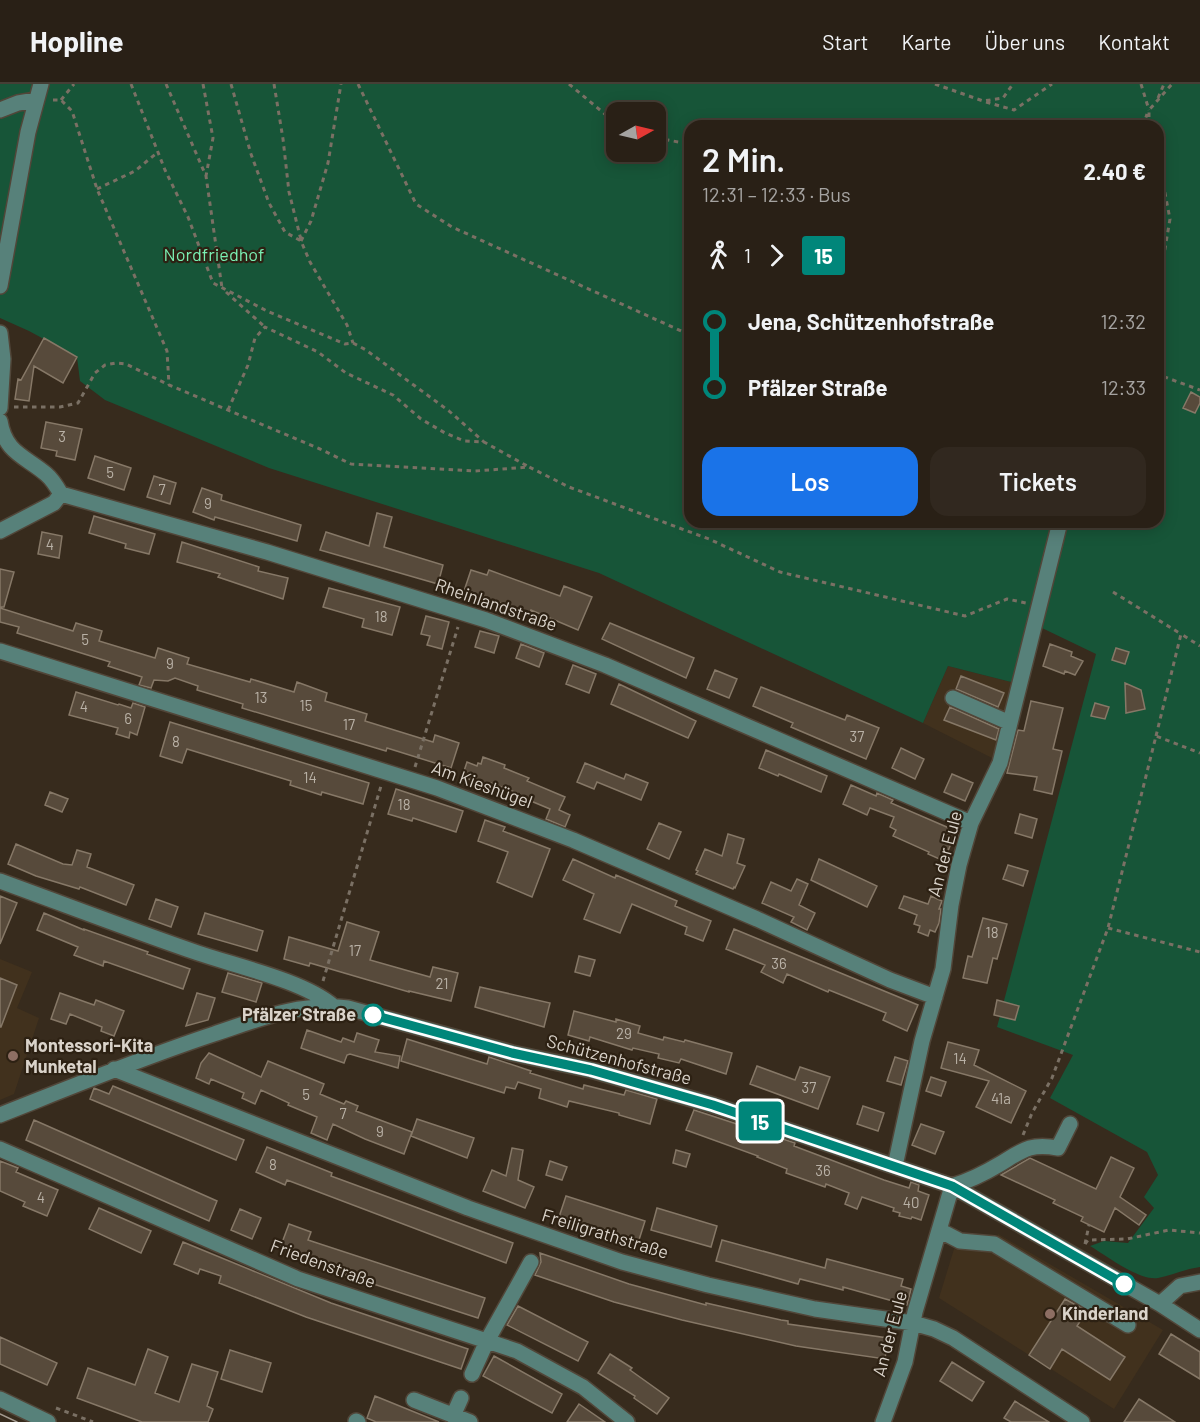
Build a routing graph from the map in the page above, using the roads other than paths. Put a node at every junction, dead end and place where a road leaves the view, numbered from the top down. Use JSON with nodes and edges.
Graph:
{"nodes":[{"id":1,"x":41,"y":84,"type":"edge"},
{"id":2,"x":36,"y":100,"type":"junction"},
{"id":3,"x":0,"y":110,"type":"edge"},
{"id":4,"x":0,"y":286,"type":"edge"},
{"id":5,"x":0,"y":334,"type":"edge"},
{"id":6,"x":0,"y":408,"type":"edge"},
{"id":7,"x":0,"y":421,"type":"edge"},
{"id":8,"x":61,"y":494,"type":"junction"},
{"id":9,"x":1058,"y":528,"type":"edge"},
{"id":10,"x":0,"y":531,"type":"edge"},
{"id":11,"x":0,"y":651,"type":"edge"},
{"id":12,"x":953,"y":698,"type":"dead end"},
{"id":13,"x":1010,"y":723,"type":"junction"},
{"id":14,"x":971,"y":823,"type":"junction"},
{"id":15,"x":0,"y":881,"type":"edge"},
{"id":16,"x":935,"y":997,"type":"junction"},
{"id":17,"x":333,"y":1006,"type":"junction"},
{"id":18,"x":114,"y":1069,"type":"junction"},
{"id":19,"x":0,"y":1115,"type":"edge"},
{"id":20,"x":1070,"y":1124,"type":"dead end"},
{"id":21,"x":0,"y":1149,"type":"edge"},
{"id":22,"x":895,"y":1167,"type":"junction"},
{"id":23,"x":952,"y":1186,"type":"junction"},
{"id":24,"x":939,"y":1230,"type":"junction"},
{"id":25,"x":531,"y":1262,"type":"dead end"},
{"id":26,"x":1200,"y":1282,"type":"edge"},
{"id":27,"x":1160,"y":1304,"type":"junction"},
{"id":28,"x":913,"y":1323,"type":"junction"},
{"id":29,"x":1128,"y":1325,"type":"dead end"},
{"id":30,"x":1200,"y":1330,"type":"edge"},
{"id":31,"x":488,"y":1341,"type":"junction"},
{"id":32,"x":472,"y":1374,"type":"dead end"},
{"id":33,"x":461,"y":1398,"type":"dead end"},
{"id":34,"x":0,"y":1399,"type":"edge"},
{"id":35,"x":414,"y":1400,"type":"dead end"},
{"id":36,"x":453,"y":1416,"type":"junction"},
{"id":37,"x":48,"y":1422,"type":"edge"},
{"id":38,"x":470,"y":1422,"type":"edge"},
{"id":39,"x":627,"y":1422,"type":"edge"},
{"id":40,"x":883,"y":1422,"type":"edge"},
{"id":41,"x":1082,"y":1422,"type":"edge"}],
"edges":[{"from":1,"to":2,"type":"street"},
{"from":2,"to":3,"type":"street"},
{"from":2,"to":4,"type":"street"},
{"from":5,"to":6,"type":"street"},
{"from":7,"to":8,"type":"street"},
{"from":8,"to":10,"type":"street"},
{"from":8,"to":14,"type":"street","name":"Rheinlandstraße"},
{"from":9,"to":13,"type":"street","name":"An der Eule"},
{"from":11,"to":16,"type":"street","name":"Am Kieshügel"},
{"from":12,"to":13,"type":"street"},
{"from":13,"to":14,"type":"street","name":"An der Eule"},
{"from":14,"to":16,"type":"street","name":"An der Eule"},
{"from":15,"to":17,"type":"street"},
{"from":16,"to":22,"type":"street","name":"An der Eule"},
{"from":17,"to":18,"type":"street","name":"Schützenhofstraße"},
{"from":17,"to":22,"type":"street","name":"Schützenhofstraße"},
{"from":18,"to":19,"type":"street","name":"Schützenhofstraße"},
{"from":18,"to":28,"type":"street","name":"Freiligrathstraße"},
{"from":20,"to":23,"type":"street"},
{"from":21,"to":31,"type":"street","name":"Friedenstraße"},
{"from":22,"to":23,"type":"street","name":"Schützenhofstraße"},
{"from":23,"to":24,"type":"street","name":"An der Eule"},
{"from":23,"to":27,"type":"street","name":"Schützenhofstraße"},
{"from":24,"to":28,"type":"street","name":"An der Eule"},
{"from":24,"to":29,"type":"street"},
{"from":25,"to":31,"type":"street"},
{"from":26,"to":27,"type":"street"},
{"from":27,"to":30,"type":"street","name":"Schützenhofstraße"},
{"from":28,"to":40,"type":"street","name":"An der Eule"},
{"from":28,"to":41,"type":"street","name":"Freiligrathstraße"},
{"from":31,"to":32,"type":"street"},
{"from":31,"to":39,"type":"street","name":"Friedenstraße"},
{"from":33,"to":36,"type":"street"},
{"from":34,"to":37,"type":"street"},
{"from":35,"to":36,"type":"street"},
{"from":36,"to":38,"type":"street"}]}
